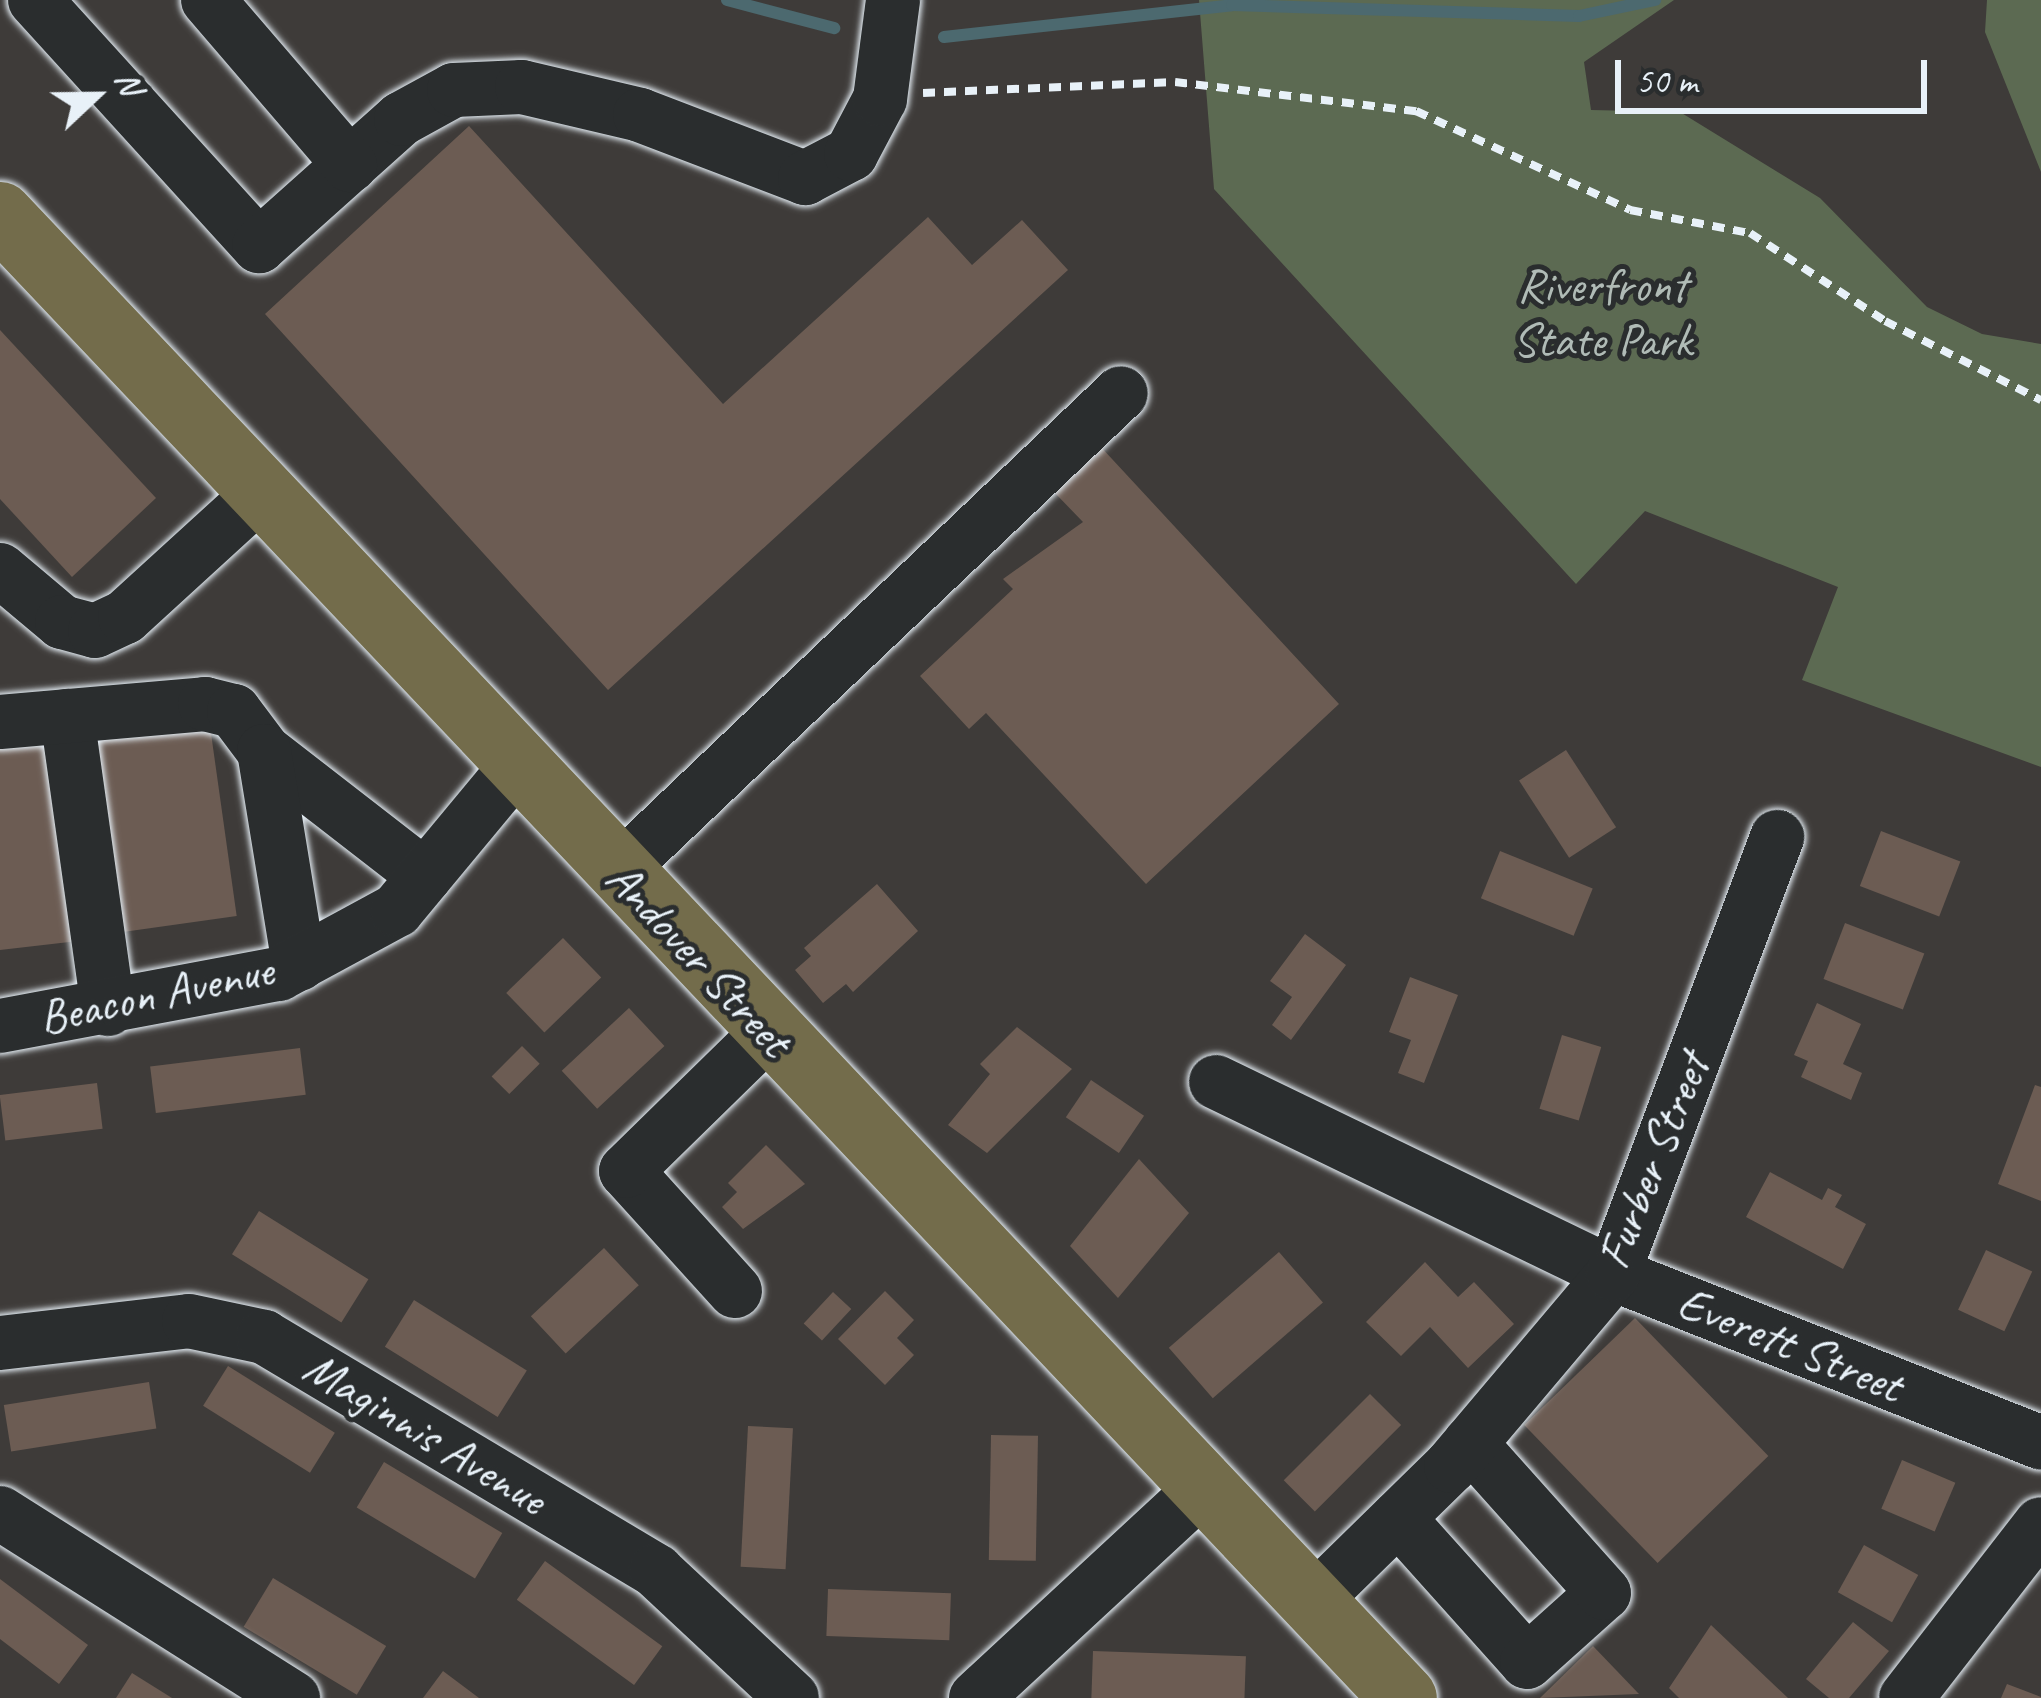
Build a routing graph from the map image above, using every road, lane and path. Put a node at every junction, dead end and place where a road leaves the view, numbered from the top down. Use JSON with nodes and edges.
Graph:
{"nodes":[{"id":1,"x":34,"y":0,"type":"edge"},
{"id":2,"x":208,"y":0,"type":"edge"},
{"id":3,"x":893,"y":0,"type":"edge"},
{"id":4,"x":880,"y":99,"type":"junction"},
{"id":5,"x":350,"y":165,"type":"junction"},
{"id":6,"x":0,"y":215,"type":"edge"},
{"id":7,"x":1121,"y":393,"type":"dead end"},
{"id":8,"x":2041,"y":400,"type":"edge"},
{"id":9,"x":262,"y":491,"type":"junction"},
{"id":10,"x":0,"y":570,"type":"edge"},
{"id":11,"x":68,"y":716,"type":"junction"},
{"id":12,"x":0,"y":722,"type":"edge"},
{"id":13,"x":264,"y":751,"type":"junction"},
{"id":14,"x":518,"y":764,"type":"junction"},
{"id":15,"x":1777,"y":837,"type":"dead end"},
{"id":16,"x":617,"y":872,"type":"junction"},
{"id":17,"x":425,"y":876,"type":"junction"},
{"id":18,"x":299,"y":964,"type":"junction"},
{"id":19,"x":108,"y":1009,"type":"junction"},
{"id":20,"x":0,"y":1026,"type":"edge"},
{"id":21,"x":767,"y":1033,"type":"junction"},
{"id":22,"x":1216,"y":1082,"type":"dead end"},
{"id":23,"x":1613,"y":1274,"type":"junction"},
{"id":24,"x":735,"y":1291,"type":"dead end"},
{"id":25,"x":0,"y":1343,"type":"edge"},
{"id":26,"x":1470,"y":1443,"type":"junction"},
{"id":27,"x":2041,"y":1443,"type":"edge"},
{"id":28,"x":1204,"y":1487,"type":"junction"},
{"id":29,"x":0,"y":1513,"type":"edge"},
{"id":30,"x":1398,"y":1518,"type":"junction"},
{"id":31,"x":2041,"y":1524,"type":"edge"},
{"id":32,"x":1313,"y":1601,"type":"junction"},
{"id":33,"x":293,"y":1698,"type":"edge"},
{"id":34,"x":792,"y":1698,"type":"edge"},
{"id":35,"x":976,"y":1698,"type":"edge"},
{"id":36,"x":1404,"y":1698,"type":"edge"},
{"id":37,"x":1906,"y":1698,"type":"edge"}],
"edges":[{"from":1,"to":5,"type":"street"},
{"from":2,"to":5,"type":"street"},
{"from":3,"to":4,"type":"street"},
{"from":4,"to":5,"type":"street"},
{"from":4,"to":8,"type":"path"},
{"from":6,"to":9,"type":"main road","name":"Andover Street"},
{"from":7,"to":16,"type":"street"},
{"from":9,"to":10,"type":"street"},
{"from":9,"to":14,"type":"main road","name":"Andover Street"},
{"from":11,"to":12,"type":"street"},
{"from":11,"to":13,"type":"street"},
{"from":11,"to":19,"type":"street"},
{"from":13,"to":17,"type":"street"},
{"from":13,"to":18,"type":"street"},
{"from":14,"to":16,"type":"main road","name":"Andover Street"},
{"from":14,"to":17,"type":"street","name":"Beacon Avenue"},
{"from":15,"to":23,"type":"street","name":"Furber Street"},
{"from":16,"to":21,"type":"main road","name":"Andover Street"},
{"from":17,"to":18,"type":"street","name":"Beacon Avenue"},
{"from":18,"to":19,"type":"street","name":"Beacon Avenue"},
{"from":19,"to":20,"type":"street","name":"Beacon Avenue"},
{"from":21,"to":24,"type":"street"},
{"from":21,"to":28,"type":"main road","name":"Andover Street"},
{"from":22,"to":23,"type":"street","name":"Everett Street"},
{"from":23,"to":26,"type":"street","name":"Furber Street"},
{"from":23,"to":27,"type":"street","name":"Everett Street"},
{"from":25,"to":34,"type":"street","name":"Maginnis Avenue"},
{"from":26,"to":30,"type":"street","name":"Furber Street"},
{"from":26,"to":30,"type":"street"},
{"from":28,"to":32,"type":"main road","name":"Andover Street"},
{"from":28,"to":35,"type":"street"},
{"from":29,"to":33,"type":"street"},
{"from":30,"to":32,"type":"street","name":"Furber Street"},
{"from":31,"to":37,"type":"street"},
{"from":32,"to":36,"type":"main road","name":"Andover Street"}]}
